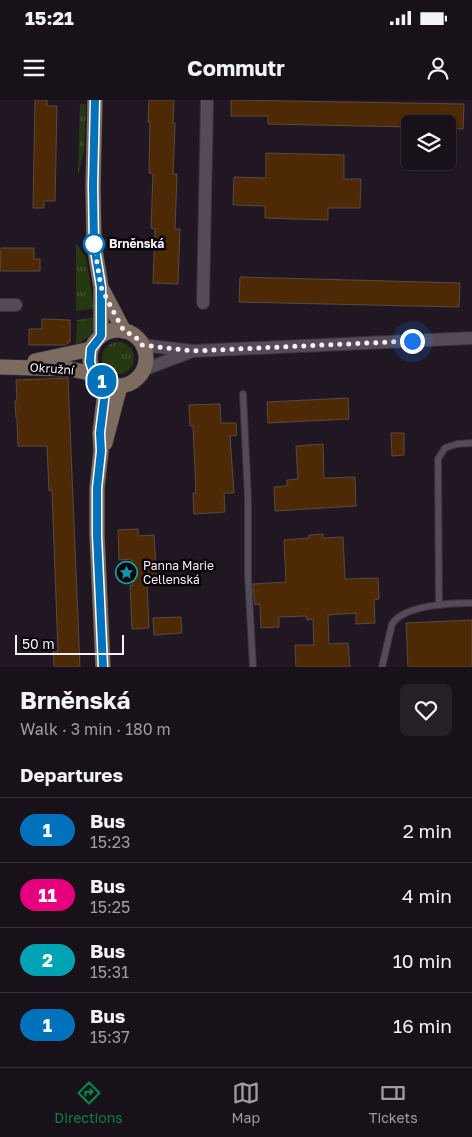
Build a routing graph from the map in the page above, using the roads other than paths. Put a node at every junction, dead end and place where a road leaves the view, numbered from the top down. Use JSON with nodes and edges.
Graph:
{"nodes":[{"id":1,"x":95,"y":100,"type":"edge"},
{"id":2,"x":207,"y":100,"type":"edge"},
{"id":3,"x":101,"y":287,"type":"junction"},
{"id":4,"x":203,"y":303,"type":"dead end"},
{"id":5,"x":0,"y":305,"type":"edge"},
{"id":6,"x":16,"y":305,"type":"dead end"},
{"id":7,"x":124,"y":331,"type":"junction"},
{"id":8,"x":101,"y":336,"type":"junction"},
{"id":9,"x":472,"y":338,"type":"edge"},
{"id":10,"x":142,"y":345,"type":"junction"},
{"id":11,"x":91,"y":349,"type":"junction"},
{"id":12,"x":193,"y":351,"type":"junction"},
{"id":13,"x":4,"y":366,"type":"edge"},
{"id":14,"x":143,"y":370,"type":"junction"},
{"id":15,"x":107,"y":381,"type":"junction"},
{"id":16,"x":243,"y":394,"type":"dead end"},
{"id":17,"x":472,"y":443,"type":"edge"},
{"id":18,"x":472,"y":603,"type":"edge"},
{"id":19,"x":440,"y":605,"type":"junction"},
{"id":20,"x":103,"y":667,"type":"edge"},
{"id":21,"x":253,"y":667,"type":"edge"},
{"id":22,"x":382,"y":667,"type":"edge"}],
"edges":[{"from":1,"to":3,"type":"main road"},
{"from":2,"to":4,"type":"street"},
{"from":3,"to":7,"type":"main road"},
{"from":3,"to":8,"type":"main road"},
{"from":5,"to":6,"type":"street"},
{"from":7,"to":8,"type":"main road"},
{"from":7,"to":10,"type":"main road"},
{"from":8,"to":11,"type":"main road"},
{"from":9,"to":12,"type":"street"},
{"from":10,"to":12,"type":"street"},
{"from":10,"to":14,"type":"main road"},
{"from":11,"to":13,"type":"main road","name":"Okružní"},
{"from":11,"to":15,"type":"main road"},
{"from":12,"to":14,"type":"street"},
{"from":13,"to":15,"type":"main road","name":"Okružní"},
{"from":14,"to":15,"type":"main road"},
{"from":15,"to":20,"type":"main road"},
{"from":16,"to":21,"type":"lane"},
{"from":17,"to":19,"type":"lane"},
{"from":18,"to":19,"type":"lane"},
{"from":19,"to":22,"type":"lane"}]}
